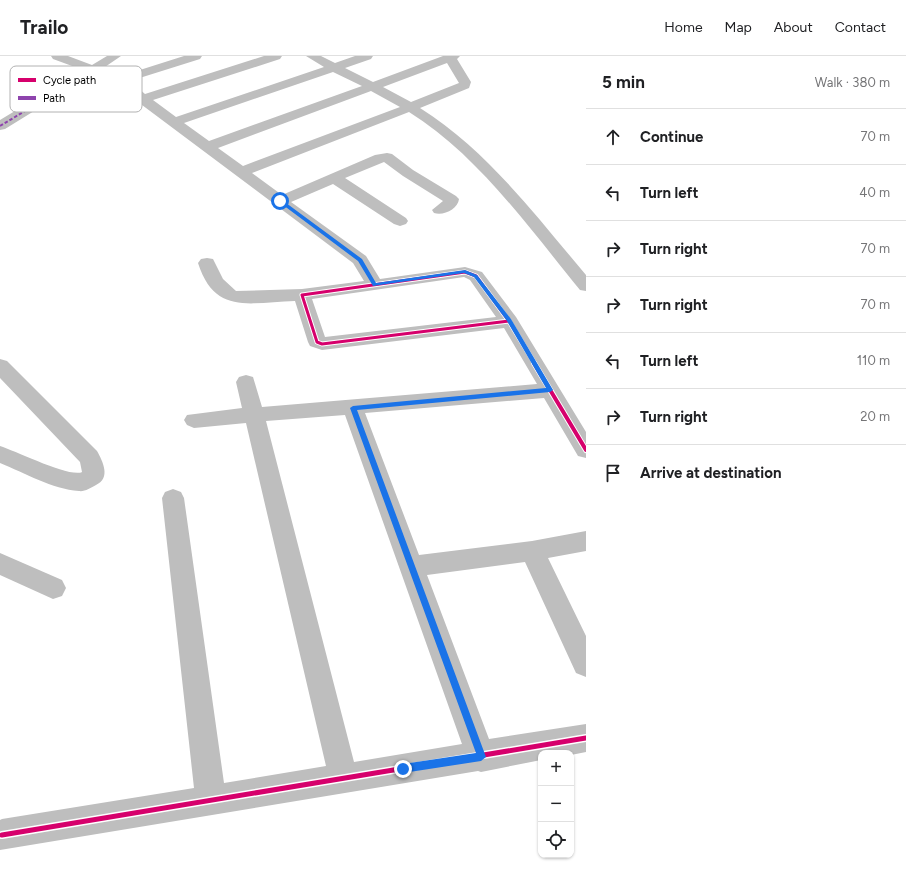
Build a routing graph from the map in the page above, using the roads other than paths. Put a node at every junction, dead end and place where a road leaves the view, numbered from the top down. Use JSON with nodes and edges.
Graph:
{"nodes":[{"id":1,"x":57,"y":56,"type":"edge"},
{"id":2,"x":115,"y":56,"type":"edge"},
{"id":3,"x":196,"y":56,"type":"edge"},
{"id":4,"x":276,"y":56,"type":"edge"},
{"id":5,"x":312,"y":56,"type":"edge"},
{"id":6,"x":367,"y":56,"type":"edge"},
{"id":7,"x":452,"y":57,"type":"edge"},
{"id":8,"x":83,"y":66,"type":"edge"},
{"id":9,"x":99,"y":66,"type":"edge"},
{"id":10,"x":334,"y":67,"type":"junction"},
{"id":11,"x":142,"y":73,"type":"edge"},
{"id":12,"x":372,"y":87,"type":"junction"},
{"id":13,"x":143,"y":99,"type":"joint"},
{"id":14,"x":411,"y":107,"type":"junction"},
{"id":15,"x":23,"y":112,"type":"edge"},
{"id":16,"x":174,"y":122,"type":"junction"},
{"id":17,"x":0,"y":126,"type":"edge"},
{"id":18,"x":207,"y":147,"type":"junction"},
{"id":19,"x":242,"y":172,"type":"junction"},
{"id":20,"x":334,"y":178,"type":"junction"},
{"id":21,"x":280,"y":201,"type":"junction"},
{"id":22,"x":440,"y":210,"type":"dead end"},
{"id":23,"x":400,"y":221,"type":"dead end"},
{"id":24,"x":207,"y":263,"type":"dead end"},
{"id":25,"x":375,"y":285,"type":"junction"},
{"id":26,"x":586,"y":286,"type":"edge"},
{"id":27,"x":302,"y":295,"type":"junction"},
{"id":28,"x":510,"y":321,"type":"junction"},
{"id":29,"x":0,"y":366,"type":"edge"},
{"id":30,"x":246,"y":382,"type":"dead end"},
{"id":31,"x":550,"y":390,"type":"junction"},
{"id":32,"x":353,"y":408,"type":"junction"},
{"id":33,"x":254,"y":416,"type":"junction"},
{"id":34,"x":194,"y":420,"type":"dead end"},
{"id":35,"x":586,"y":450,"type":"edge"},
{"id":36,"x":0,"y":454,"type":"edge"},
{"id":37,"x":173,"y":498,"type":"dead end"},
{"id":38,"x":586,"y":541,"type":"edge"},
{"id":39,"x":532,"y":551,"type":"junction"},
{"id":40,"x":0,"y":563,"type":"edge"},
{"id":41,"x":411,"y":567,"type":"junction"},
{"id":42,"x":53,"y":588,"type":"dead end"},
{"id":43,"x":586,"y":664,"type":"edge"},
{"id":44,"x":586,"y":738,"type":"edge"},
{"id":45,"x":481,"y":757,"type":"junction"},
{"id":46,"x":343,"y":777,"type":"junction"},
{"id":47,"x":211,"y":800,"type":"junction"},
{"id":48,"x":2,"y":834,"type":"dead end"}],
"edges":[{"from":1,"to":8,"type":"street"},
{"from":2,"to":9,"type":"street"},
{"from":3,"to":11,"type":"street"},
{"from":4,"to":13,"type":"street"},
{"from":5,"to":10,"type":"street"},
{"from":6,"to":10,"type":"street"},
{"from":7,"to":12,"type":"street"},
{"from":7,"to":14,"type":"street"},
{"from":10,"to":12,"type":"street"},
{"from":10,"to":16,"type":"street"},
{"from":12,"to":14,"type":"street"},
{"from":12,"to":18,"type":"street"},
{"from":13,"to":16,"type":"street"},
{"from":14,"to":19,"type":"street"},
{"from":14,"to":26,"type":"street"},
{"from":15,"to":17,"type":"street"},
{"from":16,"to":18,"type":"street"},
{"from":18,"to":19,"type":"street"},
{"from":19,"to":21,"type":"street"},
{"from":20,"to":21,"type":"street"},
{"from":20,"to":22,"type":"street"},
{"from":20,"to":23,"type":"street"},
{"from":21,"to":25,"type":"street"},
{"from":24,"to":27,"type":"street"},
{"from":25,"to":27,"type":"street"},
{"from":25,"to":28,"type":"street"},
{"from":27,"to":28,"type":"street"},
{"from":28,"to":31,"type":"street"},
{"from":29,"to":36,"type":"street"},
{"from":30,"to":33,"type":"street"},
{"from":31,"to":32,"type":"street"},
{"from":31,"to":35,"type":"street"},
{"from":32,"to":33,"type":"street"},
{"from":32,"to":41,"type":"street"},
{"from":33,"to":34,"type":"street"},
{"from":33,"to":46,"type":"street"},
{"from":37,"to":47,"type":"street"},
{"from":38,"to":39,"type":"street"},
{"from":39,"to":41,"type":"street"},
{"from":39,"to":43,"type":"street"},
{"from":40,"to":42,"type":"street"},
{"from":41,"to":45,"type":"street"},
{"from":44,"to":45,"type":"street"},
{"from":45,"to":46,"type":"street"},
{"from":46,"to":47,"type":"street"},
{"from":47,"to":48,"type":"street"}]}
